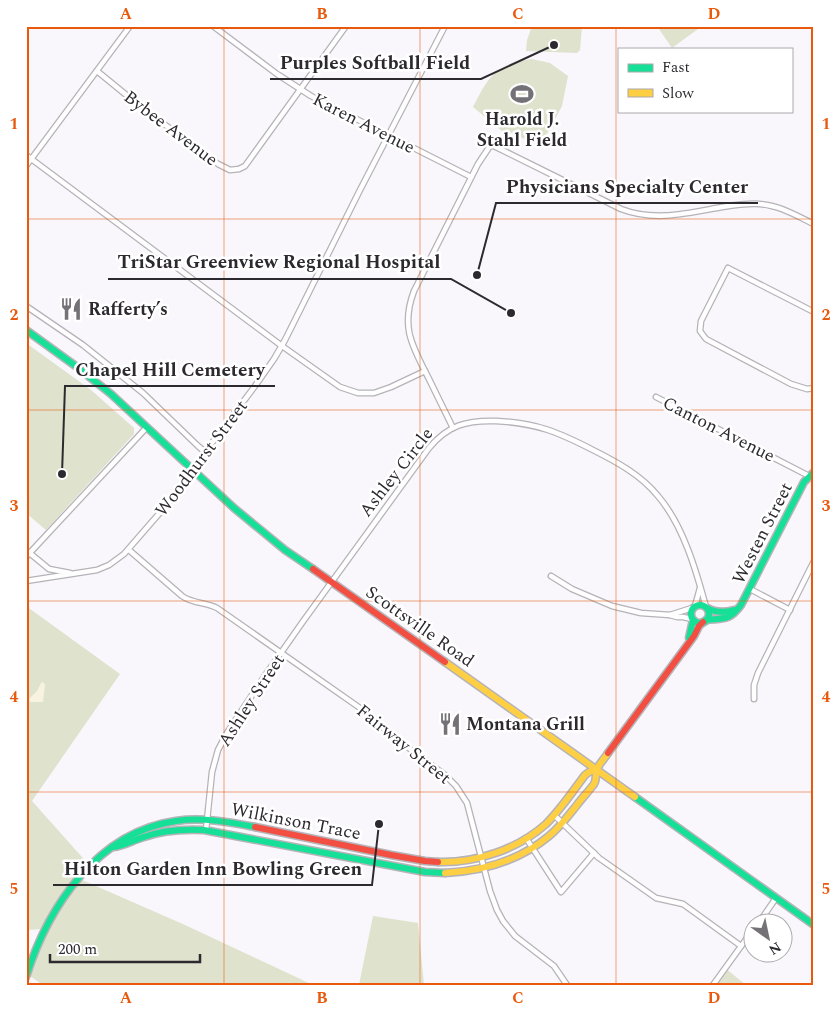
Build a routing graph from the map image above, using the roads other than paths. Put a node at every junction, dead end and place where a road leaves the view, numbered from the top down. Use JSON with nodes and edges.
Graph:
{"nodes":[{"id":1,"x":130,"y":26,"type":"edge"},
{"id":2,"x":213,"y":26,"type":"edge"},
{"id":3,"x":346,"y":26,"type":"edge"},
{"id":4,"x":446,"y":26,"type":"edge"},
{"id":5,"x":97,"y":71,"type":"junction"},
{"id":6,"x":300,"y":90,"type":"junction"},
{"id":7,"x":389,"y":136,"type":"junction"},
{"id":8,"x":26,"y":156,"type":"edge"},
{"id":9,"x":32,"y":159,"type":"junction"},
{"id":10,"x":26,"y":166,"type":"edge"},
{"id":11,"x":471,"y":178,"type":"junction"},
{"id":12,"x":814,"y":224,"type":"edge"},
{"id":13,"x":26,"y":306,"type":"edge"},
{"id":14,"x":814,"y":312,"type":"edge"},
{"id":15,"x":26,"y":330,"type":"edge"},
{"id":16,"x":282,"y":346,"type":"junction"},
{"id":17,"x":425,"y":371,"type":"junction"},
{"id":18,"x":814,"y":388,"type":"edge"},
{"id":19,"x":656,"y":397,"type":"dead end"},
{"id":20,"x":147,"y":427,"type":"junction"},
{"id":21,"x":452,"y":428,"type":"junction"},
{"id":22,"x":205,"y":452,"type":"junction"},
{"id":23,"x":194,"y":471,"type":"junction"},
{"id":24,"x":812,"y":474,"type":"edge"},
{"id":25,"x":129,"y":550,"type":"junction"},
{"id":26,"x":27,"y":554,"type":"edge"},
{"id":27,"x":814,"y":561,"type":"edge"},
{"id":28,"x":76,"y":574,"type":"junction"},
{"id":29,"x":551,"y":576,"type":"dead end"},
{"id":30,"x":26,"y":582,"type":"edge"},
{"id":31,"x":332,"y":583,"type":"junction"},
{"id":32,"x":700,"y":586,"type":"junction"},
{"id":33,"x":750,"y":589,"type":"junction"},
{"id":34,"x":694,"y":607,"type":"junction"},
{"id":35,"x":706,"y":607,"type":"junction"},
{"id":36,"x":738,"y":609,"type":"junction"},
{"id":37,"x":790,"y":610,"type":"junction"},
{"id":38,"x":670,"y":615,"type":"junction"},
{"id":39,"x":692,"y":619,"type":"junction"},
{"id":40,"x":705,"y":621,"type":"junction"},
{"id":41,"x":689,"y":642,"type":"junction"},
{"id":42,"x":281,"y":653,"type":"junction"},
{"id":43,"x":754,"y":699,"type":"dead end"},
{"id":44,"x":597,"y":768,"type":"junction"},
{"id":45,"x":554,"y":815,"type":"junction"},
{"id":46,"x":207,"y":820,"type":"junction"},
{"id":47,"x":562,"y":823,"type":"junction"},
{"id":48,"x":206,"y":830,"type":"junction"},
{"id":49,"x":526,"y":838,"type":"junction"},
{"id":50,"x":113,"y":847,"type":"junction"},
{"id":51,"x":533,"y":848,"type":"junction"},
{"id":52,"x":594,"y":853,"type":"junction"},
{"id":53,"x":481,"y":858,"type":"junction"},
{"id":54,"x":484,"y":869,"type":"junction"},
{"id":55,"x":776,"y":898,"type":"junction"},
{"id":56,"x":765,"y":914,"type":"edge"},
{"id":57,"x":814,"y":925,"type":"edge"},
{"id":58,"x":741,"y":946,"type":"joint"},
{"id":59,"x":26,"y":977,"type":"edge"},
{"id":60,"x":567,"y":985,"type":"edge"},
{"id":61,"x":713,"y":985,"type":"edge"}],
"edges":[{"from":1,"to":5,"type":"street"},
{"from":2,"to":6,"type":"street","name":"Karen Avenue"},
{"from":3,"to":6,"type":"street"},
{"from":4,"to":7,"type":"street","name":"Woodhurst Street"},
{"from":5,"to":6,"type":"street","name":"Bybee Avenue"},
{"from":5,"to":9,"type":"street"},
{"from":6,"to":7,"type":"street","name":"Karen Avenue"},
{"from":7,"to":11,"type":"street","name":"Karen Avenue"},
{"from":7,"to":16,"type":"street","name":"Woodhurst Street"},
{"from":8,"to":9,"type":"street"},
{"from":9,"to":10,"type":"street"},
{"from":9,"to":16,"type":"street"},
{"from":11,"to":12,"type":"street"},
{"from":11,"to":17,"type":"street"},
{"from":13,"to":22,"type":"street"},
{"from":14,"to":18,"type":"street"},
{"from":15,"to":20,"type":"street","name":"Scottsville Road"},
{"from":16,"to":17,"type":"street"},
{"from":16,"to":22,"type":"street","name":"Woodhurst Street"},
{"from":17,"to":21,"type":"street"},
{"from":19,"to":24,"type":"street","name":"Canton Avenue"},
{"from":20,"to":23,"type":"street","name":"Scottsville Road"},
{"from":20,"to":26,"type":"street"},
{"from":21,"to":31,"type":"street","name":"Ashley Circle"},
{"from":21,"to":32,"type":"street","name":"Ashley Circle"},
{"from":22,"to":23,"type":"street","name":"Woodhurst Street"},
{"from":23,"to":25,"type":"street","name":"Woodhurst Street"},
{"from":23,"to":31,"type":"street","name":"Scottsville Road"},
{"from":24,"to":33,"type":"street","name":"Westen Street"},
{"from":25,"to":28,"type":"street","name":"Woodhurst Street"},
{"from":25,"to":42,"type":"street","name":"Fairway Street"},
{"from":26,"to":28,"type":"street"},
{"from":27,"to":37,"type":"street"},
{"from":28,"to":30,"type":"street","name":"Woodhurst Street"},
{"from":29,"to":38,"type":"street"},
{"from":31,"to":42,"type":"street","name":"Ashley Street"},
{"from":31,"to":44,"type":"street","name":"Scottsville Road"},
{"from":32,"to":34,"type":"street"},
{"from":32,"to":35,"type":"street","name":"Ashley Circle"},
{"from":33,"to":36,"type":"street","name":"Westen Street"},
{"from":33,"to":37,"type":"street"},
{"from":34,"to":35,"type":"street"},
{"from":34,"to":38,"type":"street"},
{"from":34,"to":39,"type":"street"},
{"from":35,"to":36,"type":"street","name":"Westen Street"},
{"from":35,"to":40,"type":"street"},
{"from":36,"to":40,"type":"street","name":"Westen Street"},
{"from":37,"to":43,"type":"street"},
{"from":38,"to":39,"type":"street"},
{"from":39,"to":40,"type":"street"},
{"from":39,"to":41,"type":"street"},
{"from":40,"to":41,"type":"street"},
{"from":41,"to":44,"type":"street"},
{"from":42,"to":46,"type":"street","name":"Ashley Street"},
{"from":42,"to":53,"type":"street","name":"Fairway Street"},
{"from":44,"to":45,"type":"street","name":"Wilkinson Trace"},
{"from":44,"to":47,"type":"street","name":"Wilkinson Trace"},
{"from":44,"to":55,"type":"street","name":"Scottsville Road"},
{"from":45,"to":47,"type":"street"},
{"from":45,"to":49,"type":"street","name":"Wilkinson Trace"},
{"from":46,"to":48,"type":"street","name":"Ashley Street"},
{"from":46,"to":50,"type":"street","name":"Wilkinson Trace"},
{"from":46,"to":53,"type":"street","name":"Wilkinson Trace"},
{"from":47,"to":51,"type":"street","name":"Wilkinson Trace"},
{"from":47,"to":52,"type":"street"},
{"from":48,"to":50,"type":"street","name":"Wilkinson Trace"},
{"from":48,"to":54,"type":"street","name":"Wilkinson Trace"},
{"from":49,"to":51,"type":"street"},
{"from":49,"to":53,"type":"street","name":"Wilkinson Trace"},
{"from":50,"to":59,"type":"street","name":"Wilkinson Trace"},
{"from":51,"to":52,"type":"street"},
{"from":51,"to":54,"type":"street","name":"Wilkinson Trace"},
{"from":52,"to":58,"type":"street"},
{"from":53,"to":54,"type":"street","name":"Fairway Street"},
{"from":54,"to":60,"type":"street","name":"Fairway Street"},
{"from":55,"to":56,"type":"street"},
{"from":55,"to":57,"type":"street","name":"Scottsville Road"},
{"from":58,"to":61,"type":"street"}]}
